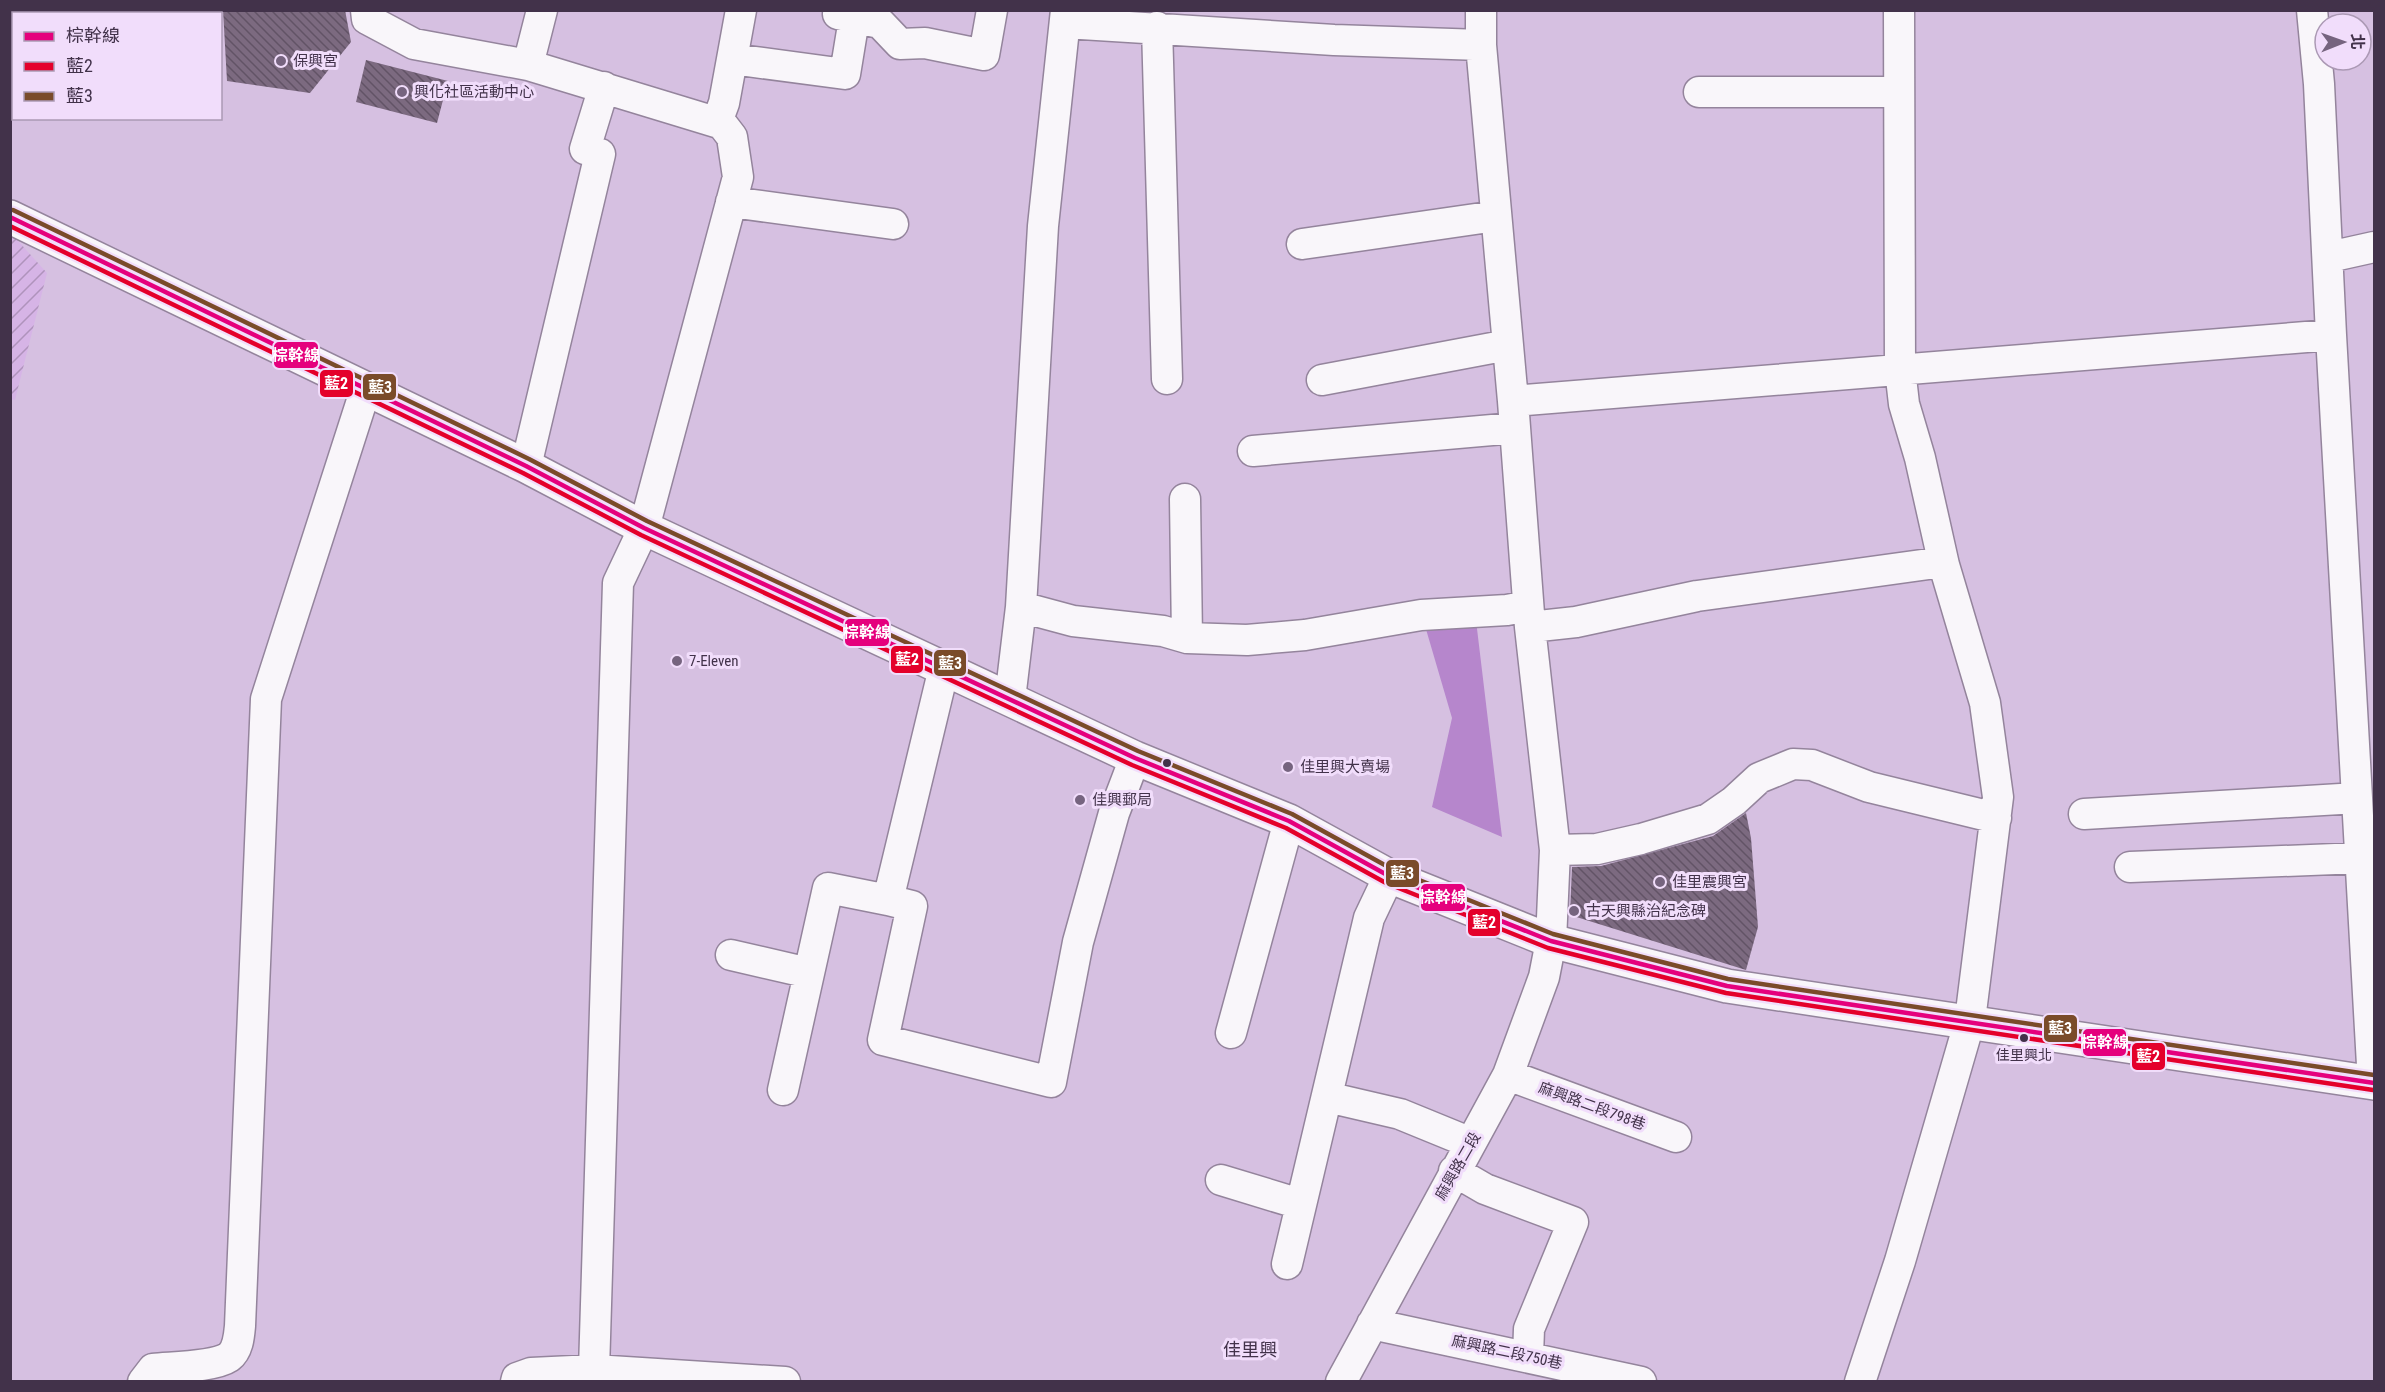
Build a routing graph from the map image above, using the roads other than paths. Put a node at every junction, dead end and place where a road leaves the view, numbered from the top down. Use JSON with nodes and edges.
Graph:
{"nodes":[{"id":1,"x":366,"y":10,"type":"edge"},
{"id":2,"x":542,"y":10,"type":"edge"},
{"id":3,"x":741,"y":10,"type":"edge"},
{"id":4,"x":992,"y":10,"type":"edge"},
{"id":5,"x":1481,"y":10,"type":"edge"},
{"id":6,"x":1899,"y":10,"type":"edge"},
{"id":7,"x":2312,"y":10,"type":"edge"},
{"id":8,"x":846,"y":15,"type":"edge"},
{"id":9,"x":1065,"y":17,"type":"edge"},
{"id":10,"x":1157,"y":27,"type":"junction"},
{"id":11,"x":1481,"y":45,"type":"junction"},
{"id":12,"x":732,"y":59,"type":"junction"},
{"id":13,"x":528,"y":66,"type":"junction"},
{"id":14,"x":604,"y":87,"type":"junction"},
{"id":15,"x":1699,"y":92,"type":"dead end"},
{"id":16,"x":1899,"y":92,"type":"junction"},
{"id":17,"x":717,"y":122,"type":"junction"},
{"id":18,"x":731,"y":202,"type":"junction"},
{"id":19,"x":1497,"y":216,"type":"junction"},
{"id":20,"x":10,"y":217,"type":"edge"},
{"id":21,"x":893,"y":224,"type":"dead end"},
{"id":22,"x":1302,"y":244,"type":"dead end"},
{"id":23,"x":2374,"y":247,"type":"edge"},
{"id":24,"x":2329,"y":257,"type":"junction"},
{"id":25,"x":2331,"y":335,"type":"junction"},
{"id":26,"x":1508,"y":345,"type":"junction"},
{"id":27,"x":1900,"y":369,"type":"junction"},
{"id":28,"x":1167,"y":379,"type":"dead end"},
{"id":29,"x":1322,"y":380,"type":"dead end"},
{"id":30,"x":366,"y":388,"type":"junction"},
{"id":31,"x":1514,"y":414,"type":"junction"},
{"id":32,"x":1253,"y":451,"type":"dead end"},
{"id":33,"x":526,"y":466,"type":"junction"},
{"id":34,"x":1185,"y":499,"type":"dead end"},
{"id":35,"x":644,"y":528,"type":"junction"},
{"id":36,"x":1944,"y":565,"type":"junction"},
{"id":37,"x":1021,"y":607,"type":"junction"},
{"id":38,"x":1529,"y":616,"type":"junction"},
{"id":39,"x":1187,"y":638,"type":"junction"},
{"id":40,"x":945,"y":668,"type":"junction"},
{"id":41,"x":1010,"y":699,"type":"junction"},
{"id":42,"x":1135,"y":758,"type":"junction"},
{"id":43,"x":2357,"y":798,"type":"junction"},
{"id":44,"x":2084,"y":814,"type":"dead end"},
{"id":45,"x":1996,"y":818,"type":"junction"},
{"id":46,"x":1288,"y":821,"type":"junction"},
{"id":47,"x":1555,"y":850,"type":"junction"},
{"id":48,"x":2367,"y":860,"type":"edge"},
{"id":49,"x":2130,"y":867,"type":"dead end"},
{"id":50,"x":1389,"y":876,"type":"junction"},
{"id":51,"x":888,"y":900,"type":"junction"},
{"id":52,"x":1551,"y":940,"type":"junction"},
{"id":53,"x":731,"y":955,"type":"dead end"},
{"id":54,"x":810,"y":973,"type":"junction"},
{"id":55,"x":1970,"y":1020,"type":"junction"},
{"id":56,"x":1231,"y":1033,"type":"dead end"},
{"id":57,"x":1508,"y":1075,"type":"junction"},
{"id":58,"x":2374,"y":1083,"type":"edge"},
{"id":59,"x":783,"y":1090,"type":"dead end"},
{"id":60,"x":1327,"y":1098,"type":"junction"},
{"id":61,"x":1676,"y":1137,"type":"dead end"},
{"id":62,"x":1471,"y":1143,"type":"junction"},
{"id":63,"x":1454,"y":1171,"type":"junction"},
{"id":64,"x":1221,"y":1180,"type":"dead end"},
{"id":65,"x":1300,"y":1204,"type":"junction"},
{"id":66,"x":1287,"y":1264,"type":"dead end"},
{"id":67,"x":1372,"y":1324,"type":"junction"},
{"id":68,"x":1528,"y":1356,"type":"junction"},
{"id":69,"x":594,"y":1370,"type":"junction"},
{"id":70,"x":143,"y":1382,"type":"edge"},
{"id":71,"x":516,"y":1382,"type":"edge"},
{"id":72,"x":785,"y":1382,"type":"edge"},
{"id":73,"x":1341,"y":1382,"type":"edge"},
{"id":74,"x":1641,"y":1382,"type":"edge"},
{"id":75,"x":1860,"y":1382,"type":"edge"}],
"edges":[{"from":1,"to":13,"type":"street"},
{"from":2,"to":13,"type":"street"},
{"from":3,"to":12,"type":"street"},
{"from":4,"to":8,"type":"street"},
{"from":5,"to":11,"type":"street","name":"麻興路二段"},
{"from":6,"to":16,"type":"street"},
{"from":7,"to":24,"type":"street"},
{"from":8,"to":12,"type":"street"},
{"from":9,"to":10,"type":"street"},
{"from":9,"to":37,"type":"street"},
{"from":10,"to":11,"type":"street"},
{"from":10,"to":28,"type":"street"},
{"from":11,"to":19,"type":"street","name":"麻興路二段"},
{"from":12,"to":17,"type":"street"},
{"from":13,"to":14,"type":"street"},
{"from":14,"to":17,"type":"street"},
{"from":14,"to":33,"type":"street"},
{"from":15,"to":16,"type":"street"},
{"from":16,"to":27,"type":"street"},
{"from":17,"to":18,"type":"street"},
{"from":18,"to":21,"type":"street"},
{"from":18,"to":35,"type":"street"},
{"from":19,"to":22,"type":"street"},
{"from":19,"to":26,"type":"street","name":"麻興路二段"},
{"from":20,"to":30,"type":"main road"},
{"from":23,"to":24,"type":"street"},
{"from":24,"to":25,"type":"street"},
{"from":25,"to":27,"type":"street"},
{"from":25,"to":43,"type":"street"},
{"from":26,"to":29,"type":"street"},
{"from":26,"to":31,"type":"street","name":"麻興路二段"},
{"from":27,"to":31,"type":"street"},
{"from":27,"to":36,"type":"street"},
{"from":30,"to":33,"type":"main road"},
{"from":30,"to":70,"type":"street"},
{"from":31,"to":32,"type":"street"},
{"from":31,"to":38,"type":"street","name":"麻興路二段"},
{"from":33,"to":35,"type":"main road"},
{"from":34,"to":39,"type":"street"},
{"from":35,"to":40,"type":"main road"},
{"from":35,"to":69,"type":"street"},
{"from":36,"to":38,"type":"street"},
{"from":36,"to":45,"type":"street"},
{"from":37,"to":39,"type":"street"},
{"from":37,"to":41,"type":"street"},
{"from":38,"to":39,"type":"street"},
{"from":38,"to":47,"type":"street","name":"麻興路二段"},
{"from":40,"to":41,"type":"main road"},
{"from":40,"to":51,"type":"street"},
{"from":41,"to":42,"type":"main road"},
{"from":42,"to":46,"type":"main road"},
{"from":42,"to":51,"type":"street"},
{"from":43,"to":44,"type":"street"},
{"from":43,"to":48,"type":"street"},
{"from":45,"to":47,"type":"street"},
{"from":45,"to":55,"type":"street"},
{"from":46,"to":50,"type":"main road"},
{"from":46,"to":56,"type":"street"},
{"from":47,"to":52,"type":"street","name":"麻興路二段"},
{"from":48,"to":49,"type":"street"},
{"from":48,"to":58,"type":"street"},
{"from":50,"to":52,"type":"main road"},
{"from":50,"to":60,"type":"street"},
{"from":51,"to":54,"type":"street"},
{"from":52,"to":55,"type":"main road"},
{"from":52,"to":57,"type":"street","name":"麻興路二段"},
{"from":53,"to":54,"type":"street"},
{"from":54,"to":59,"type":"street"},
{"from":55,"to":58,"type":"main road"},
{"from":55,"to":75,"type":"street"},
{"from":57,"to":61,"type":"street","name":"麻興路二段798巷"},
{"from":57,"to":62,"type":"street","name":"麻興路二段"},
{"from":60,"to":62,"type":"street"},
{"from":60,"to":65,"type":"street"},
{"from":62,"to":63,"type":"street","name":"麻興路二段"},
{"from":63,"to":67,"type":"street","name":"麻興路二段"},
{"from":63,"to":68,"type":"street"},
{"from":64,"to":65,"type":"street"},
{"from":65,"to":66,"type":"street"},
{"from":67,"to":68,"type":"street","name":"麻興路二段750巷"},
{"from":67,"to":73,"type":"street","name":"麻興路二段"},
{"from":68,"to":74,"type":"street","name":"麻興路二段750巷"},
{"from":69,"to":71,"type":"street"},
{"from":69,"to":72,"type":"street"}]}
